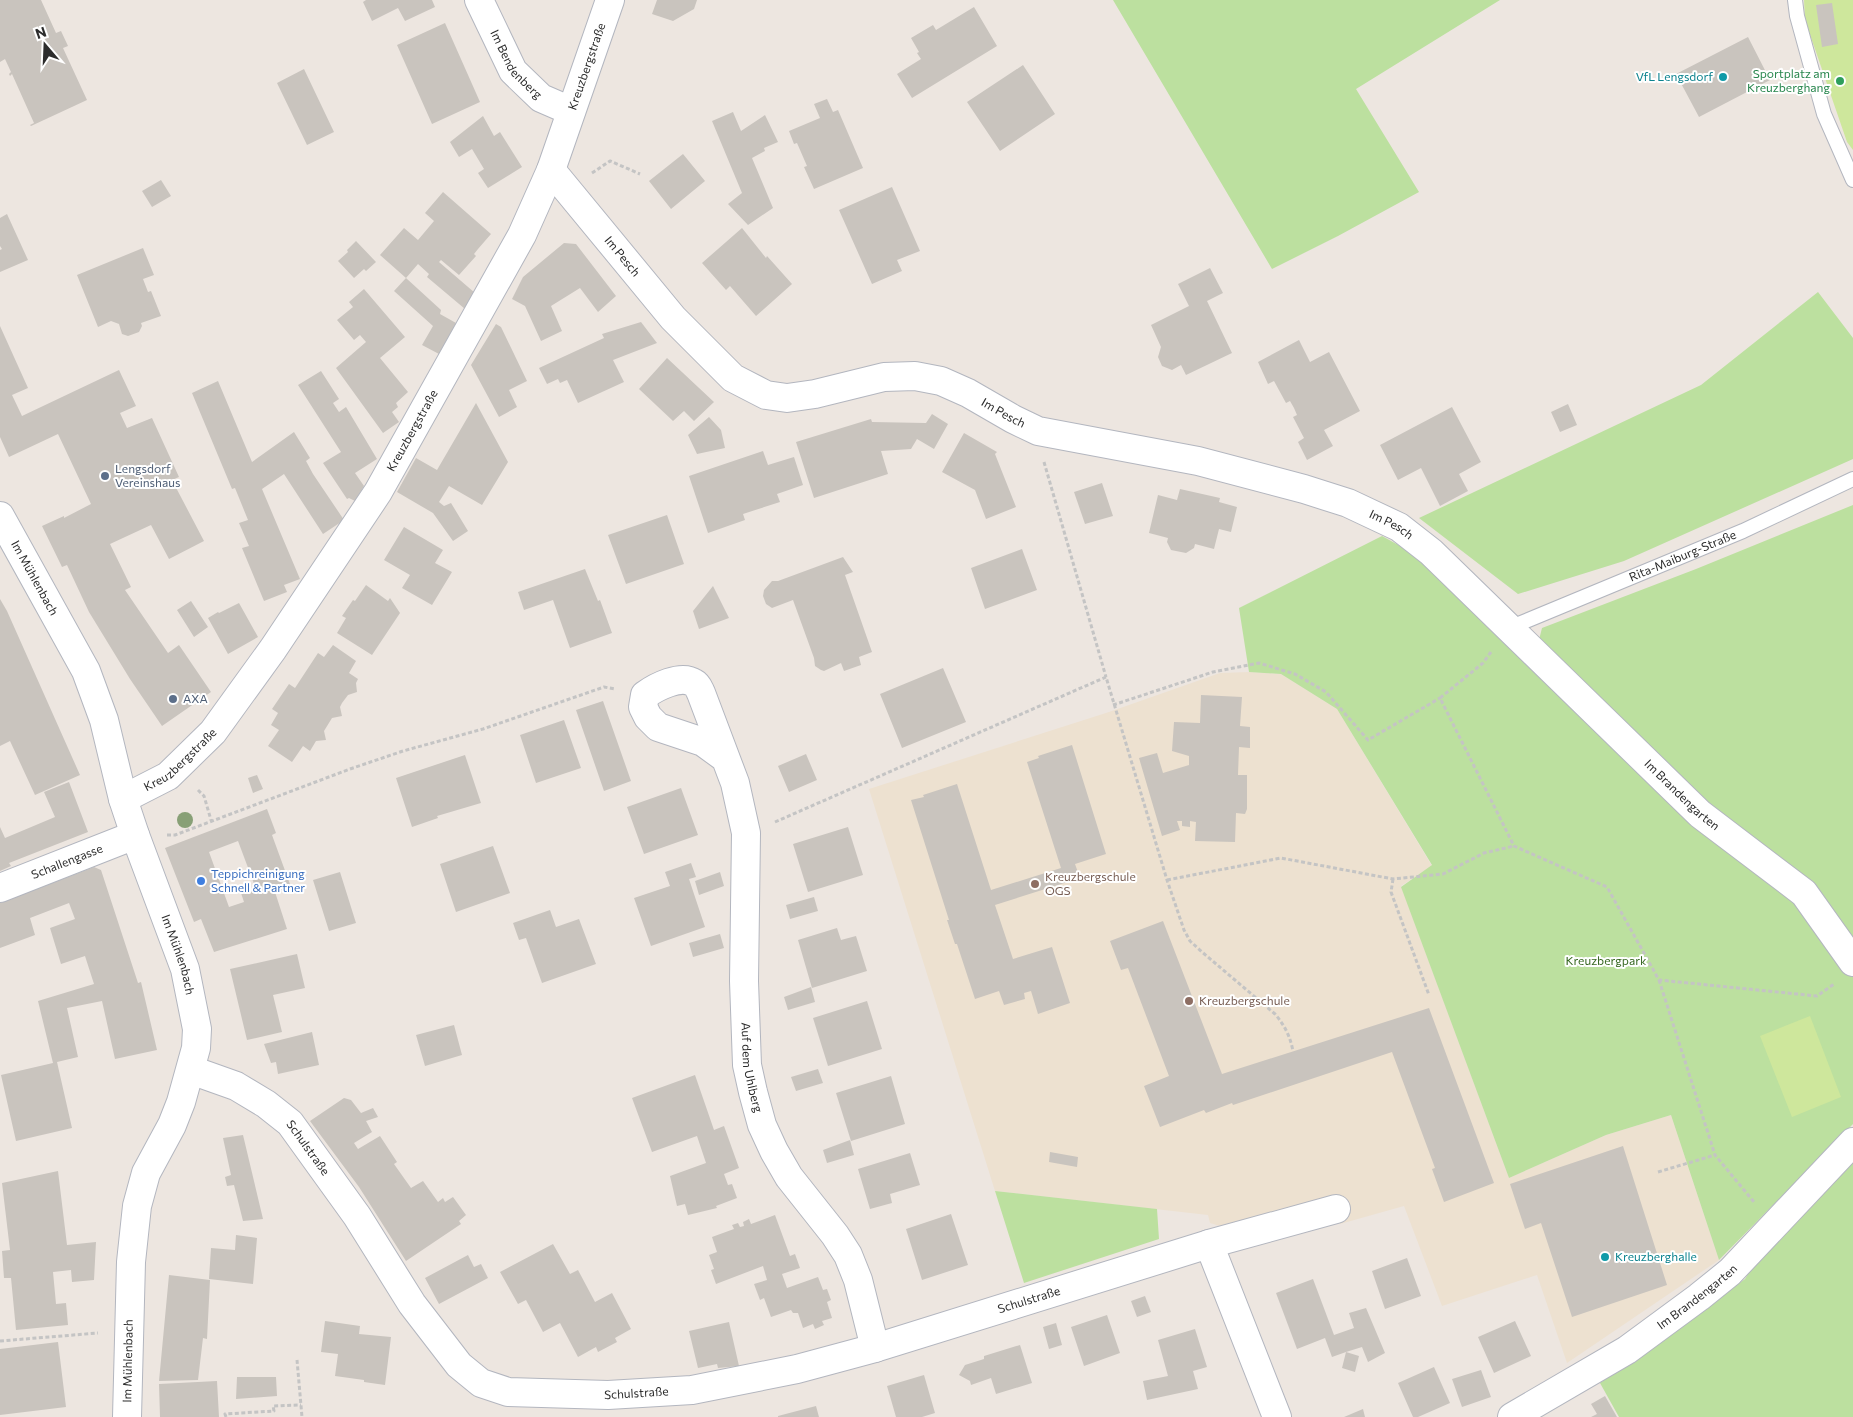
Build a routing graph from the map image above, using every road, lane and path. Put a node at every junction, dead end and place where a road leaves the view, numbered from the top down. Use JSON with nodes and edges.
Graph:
{"nodes":[{"id":1,"x":479,"y":0,"type":"edge"},
{"id":2,"x":610,"y":0,"type":"edge"},
{"id":3,"x":1795,"y":0,"type":"edge"},
{"id":4,"x":571,"y":111,"type":"junction"},
{"id":5,"x":551,"y":170,"type":"junction"},
{"id":6,"x":640,"y":174,"type":"dead end"},
{"id":7,"x":587,"y":175,"type":"dead end"},
{"id":8,"x":1853,"y":180,"type":"edge"},
{"id":9,"x":1038,"y":431,"type":"junction"},
{"id":10,"x":1853,"y":478,"type":"edge"},
{"id":11,"x":0,"y":516,"type":"edge"},
{"id":12,"x":1509,"y":628,"type":"junction"},
{"id":13,"x":1106,"y":678,"type":"junction"},
{"id":14,"x":604,"y":687,"type":"dead end"},
{"id":15,"x":1440,"y":698,"type":"junction"},
{"id":16,"x":1113,"y":705,"type":"junction"},
{"id":17,"x":724,"y":758,"type":"dead end"},
{"id":18,"x":124,"y":799,"type":"junction"},
{"id":19,"x":774,"y":822,"type":"dead end"},
{"id":20,"x":135,"y":835,"type":"junction"},
{"id":21,"x":1514,"y":846,"type":"junction"},
{"id":22,"x":1393,"y":879,"type":"junction"},
{"id":23,"x":1167,"y":880,"type":"junction"},
{"id":24,"x":0,"y":888,"type":"edge"},
{"id":25,"x":1853,"y":962,"type":"edge"},
{"id":26,"x":1659,"y":980,"type":"junction"},
{"id":27,"x":1429,"y":995,"type":"dead end"},
{"id":28,"x":1817,"y":996,"type":"dead end"},
{"id":29,"x":1293,"y":1051,"type":"dead end"},
{"id":30,"x":191,"y":1070,"type":"junction"},
{"id":31,"x":1853,"y":1142,"type":"edge"},
{"id":32,"x":1715,"y":1155,"type":"junction"},
{"id":33,"x":1658,"y":1172,"type":"dead end"},
{"id":34,"x":1336,"y":1209,"type":"dead end"},
{"id":35,"x":1773,"y":1227,"type":"junction"},
{"id":36,"x":1210,"y":1244,"type":"junction"},
{"id":37,"x":129,"y":1331,"type":"junction"},
{"id":38,"x":0,"y":1341,"type":"edge"},
{"id":39,"x":875,"y":1348,"type":"junction"},
{"id":40,"x":297,"y":1360,"type":"dead end"},
{"id":41,"x":301,"y":1405,"type":"junction"},
{"id":42,"x":127,"y":1417,"type":"edge"},
{"id":43,"x":226,"y":1417,"type":"edge"},
{"id":44,"x":302,"y":1417,"type":"edge"},
{"id":45,"x":1277,"y":1417,"type":"edge"},
{"id":46,"x":1512,"y":1417,"type":"edge"}],
"edges":[{"from":1,"to":4,"type":"street","name":"Im Bendenberg"},
{"from":2,"to":4,"type":"street","name":"Kreuzbergstraße"},
{"from":3,"to":8,"type":"lane"},
{"from":4,"to":5,"type":"street","name":"Kreuzbergstraße"},
{"from":5,"to":9,"type":"street","name":"Im Pesch"},
{"from":5,"to":18,"type":"street","name":"Kreuzbergstraße"},
{"from":6,"to":7,"type":"path"},
{"from":9,"to":12,"type":"street","name":"Im Pesch"},
{"from":9,"to":13,"type":"path"},
{"from":10,"to":12,"type":"lane","name":"Rita-Maiburg-Straße"},
{"from":11,"to":18,"type":"street","name":"Im Mühlenbach"},
{"from":12,"to":15,"type":"path"},
{"from":12,"to":25,"type":"street","name":"Im Brandengarten"},
{"from":13,"to":16,"type":"path"},
{"from":13,"to":19,"type":"path"},
{"from":14,"to":20,"type":"path"},
{"from":15,"to":16,"type":"path"},
{"from":15,"to":21,"type":"path"},
{"from":16,"to":23,"type":"path"},
{"from":17,"to":39,"type":"street","name":"Auf dem Uhlberg"},
{"from":18,"to":20,"type":"street","name":"Im Mühlenbach"},
{"from":20,"to":24,"type":"street","name":"Schallengasse"},
{"from":20,"to":30,"type":"street","name":"Im Mühlenbach"},
{"from":21,"to":22,"type":"path"},
{"from":21,"to":26,"type":"path"},
{"from":22,"to":23,"type":"path"},
{"from":22,"to":27,"type":"path"},
{"from":23,"to":29,"type":"path"},
{"from":26,"to":28,"type":"path"},
{"from":26,"to":32,"type":"path"},
{"from":30,"to":37,"type":"street","name":"Im Mühlenbach"},
{"from":30,"to":39,"type":"street","name":"Schulstraße"},
{"from":31,"to":35,"type":"street","name":"Im Brandengarten"},
{"from":32,"to":33,"type":"path"},
{"from":32,"to":35,"type":"path"},
{"from":34,"to":36,"type":"street","name":"Schulstraße"},
{"from":35,"to":46,"type":"street","name":"Im Brandengarten"},
{"from":36,"to":39,"type":"street","name":"Schulstraße"},
{"from":36,"to":45,"type":"street"},
{"from":37,"to":38,"type":"path"},
{"from":37,"to":42,"type":"street","name":"Im Mühlenbach"},
{"from":40,"to":41,"type":"path"},
{"from":41,"to":43,"type":"path"},
{"from":41,"to":44,"type":"path"}]}
